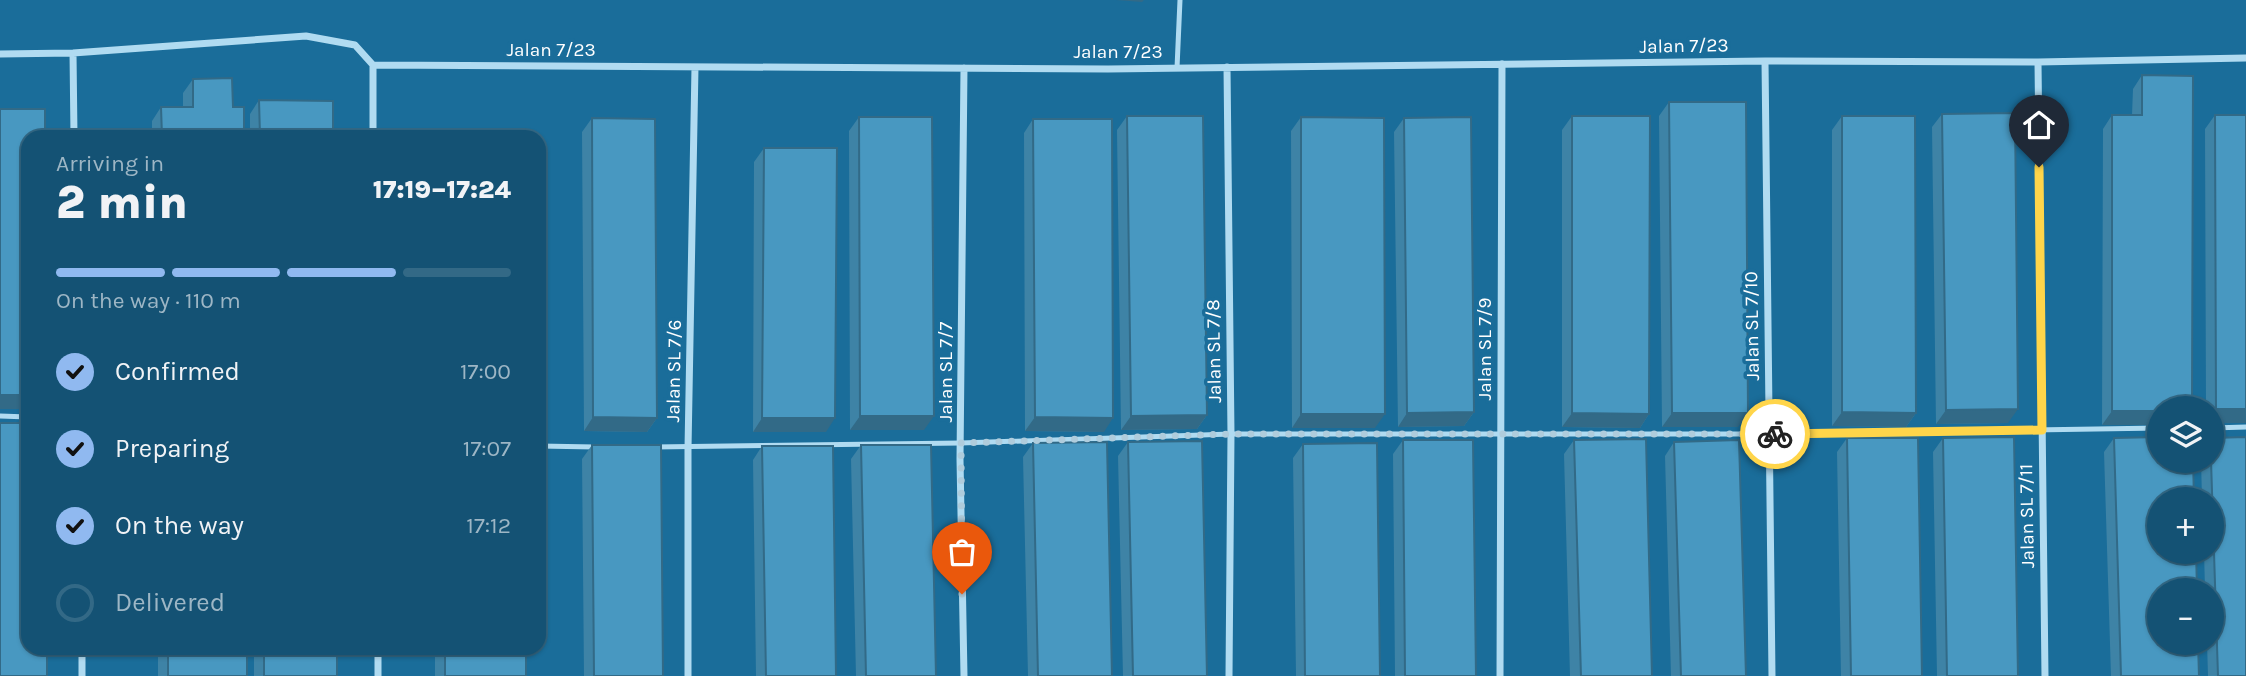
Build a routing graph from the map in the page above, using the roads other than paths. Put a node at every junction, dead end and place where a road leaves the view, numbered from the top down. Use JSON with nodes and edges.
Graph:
{"nodes":[{"id":1,"x":1180,"y":0,"type":"edge"},
{"id":2,"x":73,"y":53,"type":"junction"},
{"id":3,"x":0,"y":54,"type":"edge"},
{"id":4,"x":2246,"y":58,"type":"edge"},
{"id":5,"x":1765,"y":61,"type":"junction"},
{"id":6,"x":2038,"y":62,"type":"junction"},
{"id":7,"x":1502,"y":64,"type":"junction"},
{"id":8,"x":373,"y":65,"type":"junction"},
{"id":9,"x":695,"y":67,"type":"junction"},
{"id":10,"x":1227,"y":67,"type":"junction"},
{"id":11,"x":964,"y":68,"type":"junction"},
{"id":12,"x":1177,"y":68,"type":"junction"},
{"id":13,"x":74,"y":130,"type":"edge"},
{"id":14,"x":373,"y":130,"type":"edge"},
{"id":15,"x":0,"y":416,"type":"edge"},
{"id":16,"x":21,"y":417,"type":"edge"},
{"id":17,"x":2246,"y":427,"type":"edge"},
{"id":18,"x":2147,"y":428,"type":"edge"},
{"id":19,"x":2224,"y":428,"type":"edge"},
{"id":20,"x":2042,"y":430,"type":"junction"},
{"id":21,"x":1231,"y":434,"type":"junction"},
{"id":22,"x":1501,"y":434,"type":"junction"},
{"id":23,"x":1769,"y":434,"type":"junction"},
{"id":24,"x":961,"y":443,"type":"junction"},
{"id":25,"x":546,"y":446,"type":"edge"},
{"id":26,"x":607,"y":447,"type":"edge"},
{"id":27,"x":648,"y":447,"type":"edge"},
{"id":28,"x":688,"y":448,"type":"junction"},
{"id":29,"x":82,"y":655,"type":"edge"},
{"id":30,"x":378,"y":655,"type":"edge"},
{"id":31,"x":82,"y":676,"type":"edge"},
{"id":32,"x":378,"y":676,"type":"edge"},
{"id":33,"x":688,"y":676,"type":"edge"},
{"id":34,"x":964,"y":676,"type":"edge"},
{"id":35,"x":1229,"y":676,"type":"edge"},
{"id":36,"x":1500,"y":676,"type":"edge"},
{"id":37,"x":1772,"y":676,"type":"edge"},
{"id":38,"x":2045,"y":676,"type":"edge"}],
"edges":[{"from":1,"to":12,"type":"lane"},
{"from":2,"to":3,"type":"street"},
{"from":2,"to":8,"type":"street"},
{"from":2,"to":13,"type":"street"},
{"from":4,"to":6,"type":"street","name":"Jalan 7/23"},
{"from":5,"to":6,"type":"street","name":"Jalan 7/23"},
{"from":5,"to":7,"type":"street","name":"Jalan 7/23"},
{"from":5,"to":23,"type":"street","name":"Jalan SL 7/10"},
{"from":6,"to":20,"type":"street","name":"Jalan SL 7/11"},
{"from":7,"to":10,"type":"street","name":"Jalan 7/23"},
{"from":7,"to":22,"type":"street","name":"Jalan SL 7/9"},
{"from":8,"to":9,"type":"street","name":"Jalan 7/23"},
{"from":8,"to":14,"type":"street"},
{"from":9,"to":11,"type":"street","name":"Jalan 7/23"},
{"from":9,"to":28,"type":"street","name":"Jalan SL 7/6"},
{"from":10,"to":12,"type":"street","name":"Jalan 7/23"},
{"from":10,"to":21,"type":"street","name":"Jalan SL 7/8"},
{"from":11,"to":12,"type":"street","name":"Jalan 7/23"},
{"from":11,"to":24,"type":"street","name":"Jalan SL 7/7"},
{"from":15,"to":16,"type":"lane"},
{"from":17,"to":19,"type":"lane"},
{"from":18,"to":20,"type":"lane"},
{"from":20,"to":23,"type":"lane"},
{"from":20,"to":38,"type":"street","name":"Jalan SL 7/11"},
{"from":21,"to":22,"type":"lane"},
{"from":21,"to":24,"type":"lane"},
{"from":21,"to":35,"type":"street","name":"Jalan SL 7/8"},
{"from":22,"to":23,"type":"lane"},
{"from":22,"to":36,"type":"street","name":"Jalan SL 7/9"},
{"from":23,"to":37,"type":"street","name":"Jalan SL 7/10"},
{"from":24,"to":28,"type":"lane"},
{"from":24,"to":34,"type":"street","name":"Jalan SL 7/7"},
{"from":25,"to":26,"type":"lane"},
{"from":27,"to":28,"type":"lane"},
{"from":28,"to":33,"type":"street","name":"Jalan SL 7/6"},
{"from":29,"to":31,"type":"street"},
{"from":30,"to":32,"type":"street"}]}
